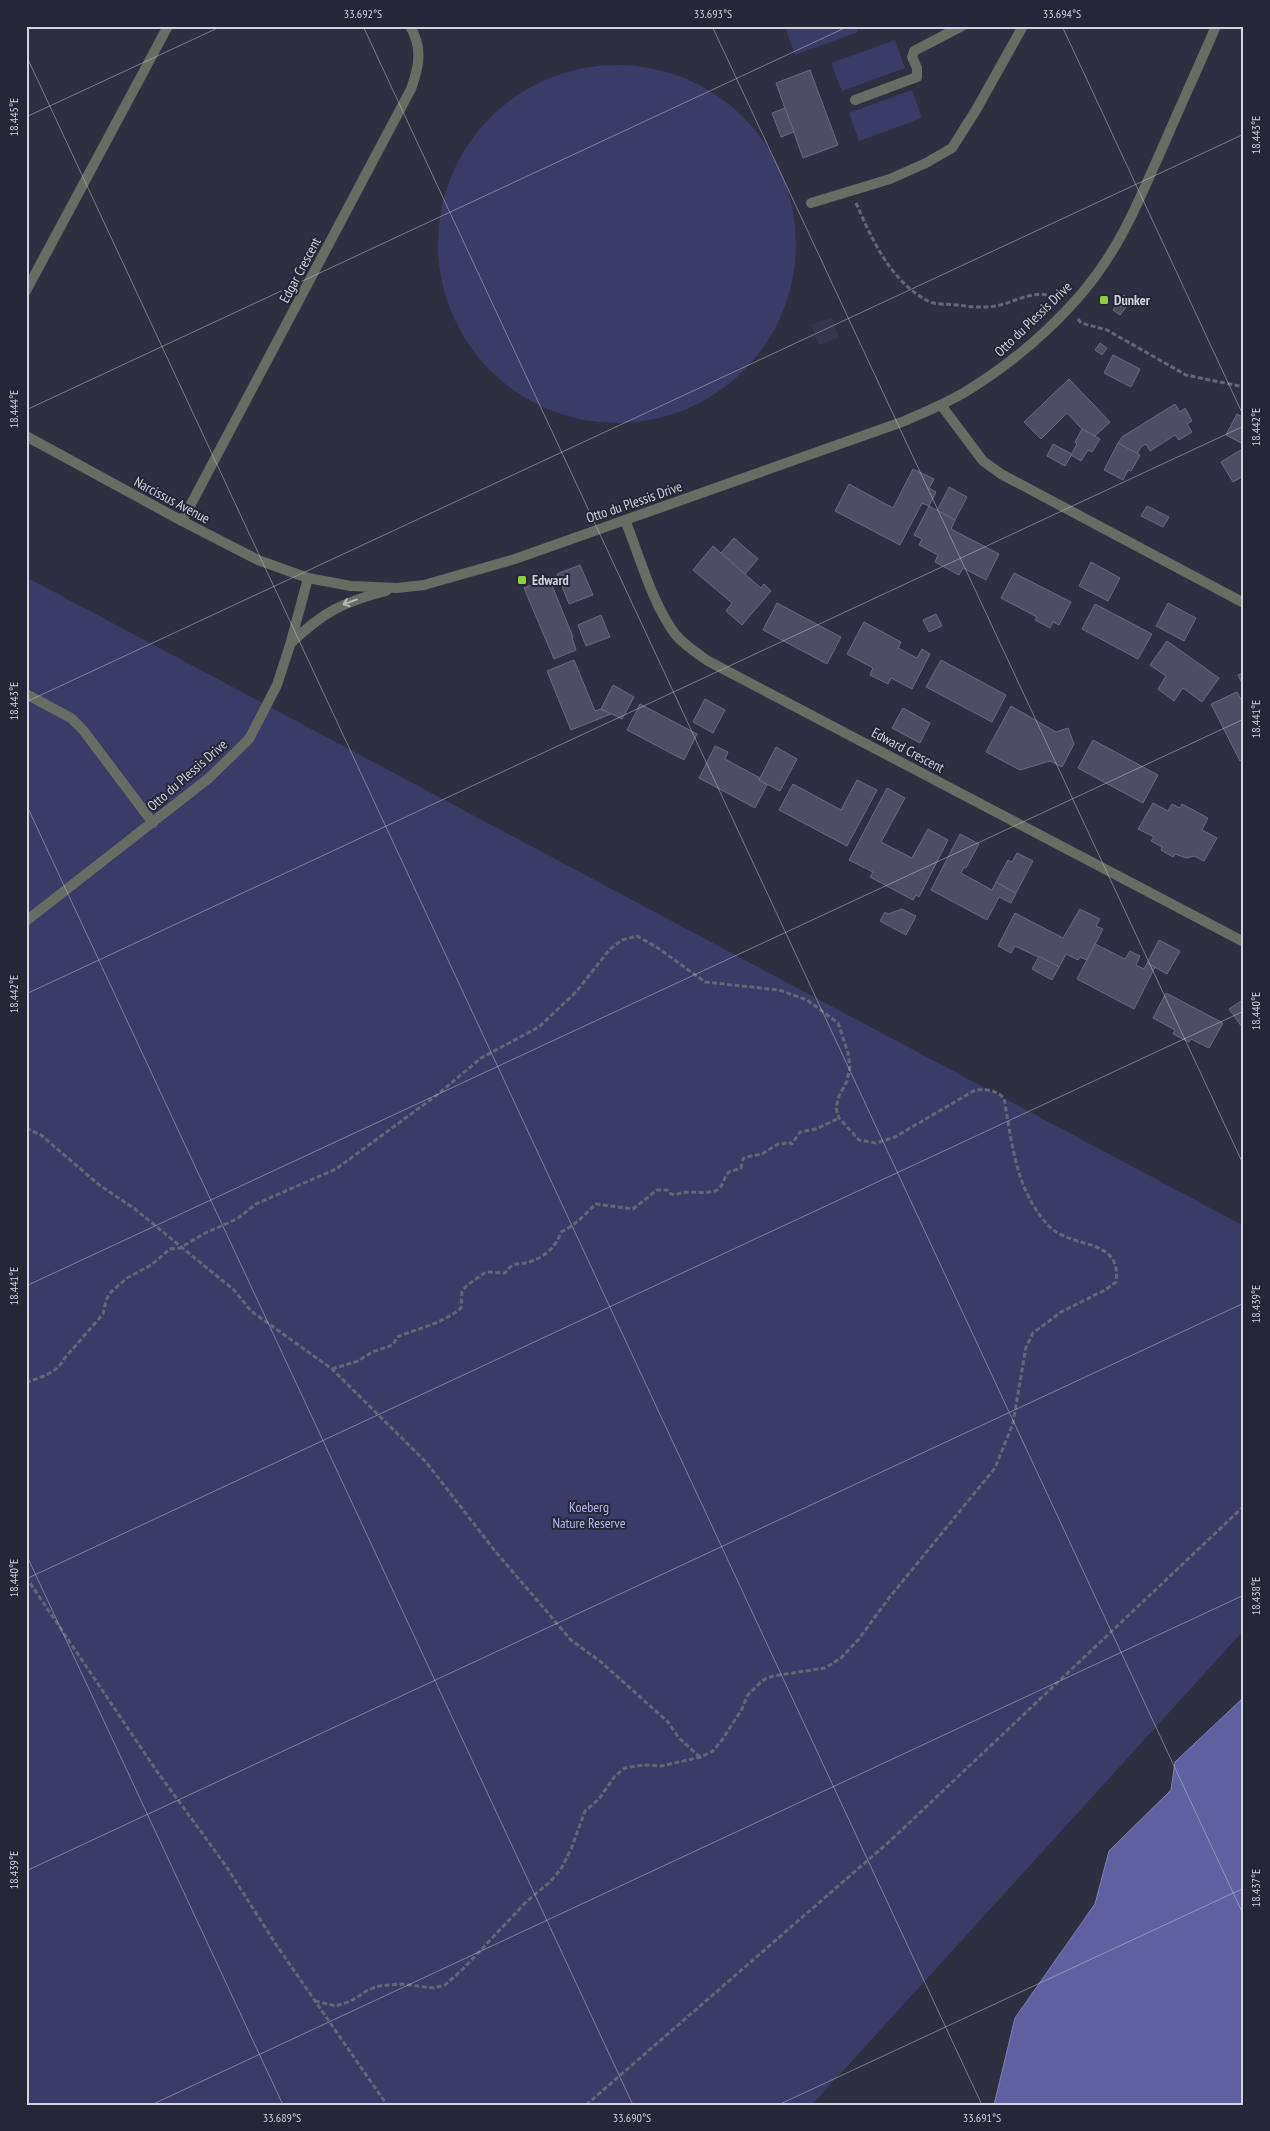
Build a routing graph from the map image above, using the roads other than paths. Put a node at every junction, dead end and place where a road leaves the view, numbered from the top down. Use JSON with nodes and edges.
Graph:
{"nodes":[{"id":1,"x":168,"y":26,"type":"edge"},
{"id":2,"x":410,"y":26,"type":"edge"},
{"id":3,"x":962,"y":26,"type":"edge"},
{"id":4,"x":1024,"y":26,"type":"edge"},
{"id":5,"x":1216,"y":26,"type":"edge"},
{"id":6,"x":856,"y":100,"type":"dead end"},
{"id":7,"x":810,"y":203,"type":"dead end"},
{"id":8,"x":26,"y":291,"type":"edge"},
{"id":9,"x":941,"y":405,"type":"junction"},
{"id":10,"x":26,"y":436,"type":"edge"},
{"id":11,"x":625,"y":520,"type":"junction"},
{"id":12,"x":182,"y":521,"type":"junction"},
{"id":13,"x":308,"y":578,"type":"junction"},
{"id":14,"x":397,"y":588,"type":"junction"},
{"id":15,"x":1244,"y":603,"type":"edge"},
{"id":16,"x":290,"y":645,"type":"junction"},
{"id":17,"x":26,"y":694,"type":"edge"},
{"id":18,"x":153,"y":823,"type":"junction"},
{"id":19,"x":26,"y":921,"type":"edge"},
{"id":20,"x":1244,"y":942,"type":"edge"}],
"edges":[{"from":1,"to":8,"type":"street"},
{"from":2,"to":12,"type":"street","name":"Edgar Crescent"},
{"from":3,"to":6,"type":"street"},
{"from":4,"to":7,"type":"street"},
{"from":5,"to":9,"type":"street","name":"Otto du Plessis Drive"},
{"from":9,"to":11,"type":"street","name":"Otto du Plessis Drive"},
{"from":9,"to":15,"type":"street"},
{"from":10,"to":12,"type":"street","name":"Narcissus Avenue"},
{"from":11,"to":14,"type":"street","name":"Otto du Plessis Drive"},
{"from":11,"to":20,"type":"street","name":"Edward Crescent"},
{"from":12,"to":13,"type":"street","name":"Narcissus Avenue"},
{"from":13,"to":14,"type":"street","name":"Otto du Plessis Drive"},
{"from":13,"to":16,"type":"street","name":"Otto du Plessis Drive"},
{"from":14,"to":16,"type":"street","one_way":true},
{"from":16,"to":18,"type":"street","name":"Otto du Plessis Drive"},
{"from":17,"to":18,"type":"street"},
{"from":18,"to":19,"type":"street","name":"Otto du Plessis Drive"}]}
